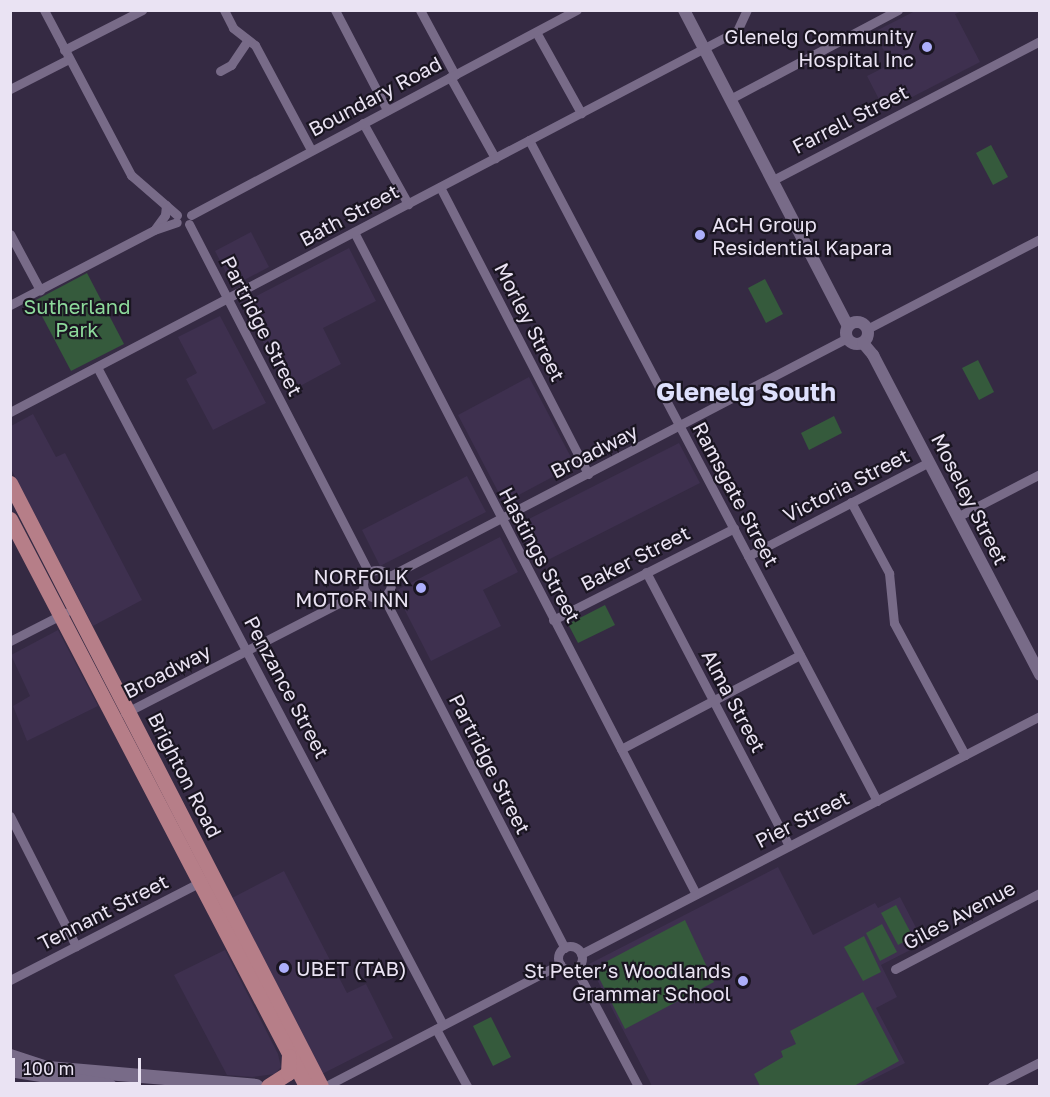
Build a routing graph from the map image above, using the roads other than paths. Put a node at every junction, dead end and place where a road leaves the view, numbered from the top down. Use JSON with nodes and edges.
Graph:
{"nodes":[{"id":1,"x":44,"y":10,"type":"edge"},
{"id":2,"x":142,"y":10,"type":"edge"},
{"id":3,"x":224,"y":10,"type":"edge"},
{"id":4,"x":335,"y":10,"type":"edge"},
{"id":5,"x":420,"y":10,"type":"edge"},
{"id":6,"x":577,"y":10,"type":"edge"},
{"id":7,"x":684,"y":10,"type":"edge"},
{"id":8,"x":747,"y":10,"type":"edge"},
{"id":9,"x":898,"y":10,"type":"edge"},
{"id":10,"x":536,"y":32,"type":"junction"},
{"id":11,"x":248,"y":40,"type":"junction"},
{"id":12,"x":1040,"y":41,"type":"edge"},
{"id":13,"x":704,"y":49,"type":"junction"},
{"id":14,"x":67,"y":55,"type":"junction"},
{"id":15,"x":220,"y":71,"type":"dead end"},
{"id":16,"x":453,"y":76,"type":"junction"},
{"id":17,"x":10,"y":89,"type":"edge"},
{"id":18,"x":730,"y":99,"type":"junction"},
{"id":19,"x":387,"y":110,"type":"junction"},
{"id":20,"x":581,"y":113,"type":"junction"},
{"id":21,"x":363,"y":123,"type":"junction"},
{"id":22,"x":529,"y":140,"type":"junction"},
{"id":23,"x":311,"y":150,"type":"junction"},
{"id":24,"x":495,"y":158,"type":"junction"},
{"id":25,"x":772,"y":180,"type":"junction"},
{"id":26,"x":440,"y":187,"type":"junction"},
{"id":27,"x":408,"y":204,"type":"junction"},
{"id":28,"x":166,"y":205,"type":"junction"},
{"id":29,"x":177,"y":218,"type":"junction"},
{"id":30,"x":190,"y":220,"type":"junction"},
{"id":31,"x":154,"y":230,"type":"junction"},
{"id":32,"x":354,"y":232,"type":"junction"},
{"id":33,"x":10,"y":234,"type":"edge"},
{"id":34,"x":1040,"y":240,"type":"edge"},
{"id":35,"x":40,"y":290,"type":"junction"},
{"id":36,"x":228,"y":299,"type":"junction"},
{"id":37,"x":10,"y":305,"type":"edge"},
{"id":38,"x":867,"y":329,"type":"junction"},
{"id":39,"x":848,"y":332,"type":"junction"},
{"id":40,"x":863,"y":343,"type":"junction"},
{"id":41,"x":97,"y":367,"type":"junction"},
{"id":42,"x":10,"y":412,"type":"edge"},
{"id":43,"x":680,"y":426,"type":"junction"},
{"id":44,"x":929,"y":462,"type":"junction"},
{"id":45,"x":588,"y":474,"type":"junction"},
{"id":46,"x":1040,"y":474,"type":"edge"},
{"id":47,"x":11,"y":485,"type":"edge"},
{"id":48,"x":851,"y":502,"type":"junction"},
{"id":49,"x":957,"y":517,"type":"junction"},
{"id":50,"x":10,"y":519,"type":"edge"},
{"id":51,"x":501,"y":519,"type":"junction"},
{"id":52,"x":734,"y":528,"type":"junction"},
{"id":53,"x":748,"y":556,"type":"junction"},
{"id":54,"x":646,"y":572,"type":"junction"},
{"id":55,"x":369,"y":573,"type":"junction"},
{"id":56,"x":388,"y":577,"type":"junction"},
{"id":57,"x":364,"y":590,"type":"junction"},
{"id":58,"x":383,"y":596,"type":"junction"},
{"id":59,"x":76,"y":607,"type":"junction"},
{"id":60,"x":61,"y":615,"type":"junction"},
{"id":61,"x":553,"y":620,"type":"junction"},
{"id":62,"x":10,"y":641,"type":"edge"},
{"id":63,"x":248,"y":650,"type":"junction"},
{"id":64,"x":800,"y":655,"type":"junction"},
{"id":65,"x":1040,"y":675,"type":"edge"},
{"id":66,"x":713,"y":701,"type":"junction"},
{"id":67,"x":129,"y":711,"type":"junction"},
{"id":68,"x":1040,"y":716,"type":"edge"},
{"id":69,"x":114,"y":718,"type":"junction"},
{"id":70,"x":621,"y":749,"type":"junction"},
{"id":71,"x":965,"y":755,"type":"junction"},
{"id":72,"x":877,"y":801,"type":"junction"},
{"id":73,"x":10,"y":816,"type":"edge"},
{"id":74,"x":789,"y":846,"type":"junction"},
{"id":75,"x":206,"y":880,"type":"junction"},
{"id":76,"x":1040,"y":893,"type":"edge"},
{"id":77,"x":696,"y":894,"type":"junction"},
{"id":78,"x":76,"y":946,"type":"junction"},
{"id":79,"x":565,"y":948,"type":"junction"},
{"id":80,"x":581,"y":954,"type":"junction"},
{"id":81,"x":560,"y":964,"type":"junction"},
{"id":82,"x":576,"y":969,"type":"junction"},
{"id":83,"x":895,"y":969,"type":"dead end"},
{"id":84,"x":10,"y":980,"type":"edge"},
{"id":85,"x":440,"y":1027,"type":"junction"},
{"id":86,"x":289,"y":1055,"type":"junction"},
{"id":87,"x":10,"y":1056,"type":"edge"},
{"id":88,"x":1040,"y":1062,"type":"edge"},
{"id":89,"x":10,"y":1070,"type":"edge"},
{"id":90,"x":110,"y":1086,"type":"edge"},
{"id":91,"x":256,"y":1086,"type":"edge"},
{"id":92,"x":268,"y":1086,"type":"edge"},
{"id":93,"x":306,"y":1086,"type":"edge"},
{"id":94,"x":321,"y":1086,"type":"edge"},
{"id":95,"x":326,"y":1086,"type":"edge"},
{"id":96,"x":467,"y":1086,"type":"edge"},
{"id":97,"x":638,"y":1086,"type":"edge"},
{"id":98,"x":992,"y":1086,"type":"edge"}],
"edges":[{"from":1,"to":14,"type":"street"},
{"from":2,"to":14,"type":"street"},
{"from":3,"to":11,"type":"street"},
{"from":4,"to":19,"type":"street"},
{"from":5,"to":16,"type":"street"},
{"from":6,"to":10,"type":"street","name":"Boundary Road"},
{"from":7,"to":13,"type":"street"},
{"from":8,"to":13,"type":"street","name":"Bath Street"},
{"from":9,"to":18,"type":"street"},
{"from":10,"to":16,"type":"street","name":"Boundary Road"},
{"from":10,"to":20,"type":"street"},
{"from":11,"to":15,"type":"street"},
{"from":11,"to":23,"type":"street"},
{"from":12,"to":25,"type":"street","name":"Farrell Street"},
{"from":13,"to":18,"type":"street"},
{"from":13,"to":20,"type":"street","name":"Bath Street"},
{"from":14,"to":17,"type":"street"},
{"from":14,"to":28,"type":"street"},
{"from":16,"to":19,"type":"street","name":"Boundary Road"},
{"from":16,"to":24,"type":"street"},
{"from":18,"to":25,"type":"street"},
{"from":19,"to":21,"type":"street","name":"Boundary Road"},
{"from":20,"to":22,"type":"street","name":"Bath Street"},
{"from":21,"to":23,"type":"street","name":"Boundary Road"},
{"from":21,"to":27,"type":"street"},
{"from":22,"to":24,"type":"street","name":"Bath Street"},
{"from":22,"to":43,"type":"street","name":"Ramsgate Street"},
{"from":23,"to":30,"type":"street","name":"Boundary Road"},
{"from":24,"to":26,"type":"street","name":"Bath Street"},
{"from":25,"to":39,"type":"street"},
{"from":26,"to":27,"type":"street","name":"Bath Street"},
{"from":26,"to":45,"type":"street","name":"Morley Street"},
{"from":27,"to":32,"type":"street","name":"Bath Street"},
{"from":28,"to":29,"type":"street"},
{"from":28,"to":31,"type":"street"},
{"from":29,"to":30,"type":"street"},
{"from":29,"to":31,"type":"street"},
{"from":30,"to":36,"type":"street","name":"Partridge Street"},
{"from":31,"to":35,"type":"street"},
{"from":32,"to":36,"type":"street","name":"Bath Street"},
{"from":32,"to":51,"type":"street","name":"Hastings Street"},
{"from":33,"to":35,"type":"street"},
{"from":34,"to":38,"type":"street"},
{"from":35,"to":37,"type":"street"},
{"from":36,"to":41,"type":"street","name":"Bath Street"},
{"from":36,"to":55,"type":"street","name":"Partridge Street"},
{"from":38,"to":39,"type":"street"},
{"from":38,"to":40,"type":"street"},
{"from":39,"to":40,"type":"street"},
{"from":39,"to":43,"type":"street","name":"Broadway"},
{"from":40,"to":44,"type":"street","name":"Moseley Street"},
{"from":41,"to":42,"type":"street","name":"Bath Street"},
{"from":41,"to":63,"type":"street","name":"Penzance Street"},
{"from":43,"to":45,"type":"street","name":"Broadway"},
{"from":43,"to":52,"type":"street","name":"Ramsgate Street"},
{"from":44,"to":48,"type":"street","name":"Victoria Street"},
{"from":44,"to":49,"type":"street","name":"Moseley Street"},
{"from":45,"to":51,"type":"street","name":"Broadway"},
{"from":46,"to":49,"type":"street"},
{"from":47,"to":59,"type":"main road","name":"Brighton Road"},
{"from":48,"to":53,"type":"street","name":"Victoria Street"},
{"from":48,"to":71,"type":"street"},
{"from":49,"to":65,"type":"street","name":"Moseley Street"},
{"from":50,"to":60,"type":"main road","name":"Brighton Road"},
{"from":51,"to":56,"type":"street","name":"Broadway"},
{"from":51,"to":61,"type":"street","name":"Hastings Street"},
{"from":52,"to":53,"type":"street","name":"Ramsgate Street"},
{"from":52,"to":54,"type":"street","name":"Baker Street"},
{"from":53,"to":64,"type":"street","name":"Ramsgate Street"},
{"from":54,"to":61,"type":"street","name":"Baker Street"},
{"from":54,"to":66,"type":"street","name":"Alma Street"},
{"from":55,"to":56,"type":"street"},
{"from":55,"to":57,"type":"street"},
{"from":56,"to":58,"type":"street"},
{"from":57,"to":58,"type":"street"},
{"from":57,"to":63,"type":"street","name":"Broadway"},
{"from":58,"to":79,"type":"street","name":"Partridge Street"},
{"from":59,"to":60,"type":"street"},
{"from":59,"to":67,"type":"main road","name":"Brighton Road"},
{"from":60,"to":62,"type":"street"},
{"from":60,"to":69,"type":"main road","name":"Brighton Road"},
{"from":61,"to":70,"type":"street","name":"Hastings Street"},
{"from":63,"to":67,"type":"street","name":"Broadway"},
{"from":63,"to":85,"type":"street","name":"Penzance Street"},
{"from":64,"to":66,"type":"street"},
{"from":64,"to":72,"type":"street","name":"Ramsgate Street"},
{"from":66,"to":70,"type":"street"},
{"from":66,"to":74,"type":"street","name":"Alma Street"},
{"from":67,"to":69,"type":"street","name":"Broadway"},
{"from":67,"to":75,"type":"main road","name":"Brighton Road"},
{"from":68,"to":71,"type":"street","name":"Pier Street"},
{"from":69,"to":75,"type":"main road","name":"Brighton Road"},
{"from":70,"to":77,"type":"street","name":"Hastings Street"},
{"from":71,"to":72,"type":"street","name":"Pier Street"},
{"from":72,"to":74,"type":"street","name":"Pier Street"},
{"from":73,"to":78,"type":"street"},
{"from":74,"to":77,"type":"street","name":"Pier Street"},
{"from":75,"to":78,"type":"street","name":"Tennant Street"},
{"from":75,"to":86,"type":"main road","name":"Brighton Road"},
{"from":75,"to":94,"type":"main road","name":"Brighton Road"},
{"from":76,"to":83,"type":"street","name":"Giles Avenue"},
{"from":77,"to":80,"type":"street","name":"Pier Street"},
{"from":78,"to":84,"type":"street","name":"Tennant Street"},
{"from":79,"to":80,"type":"street"},
{"from":79,"to":81,"type":"street"},
{"from":80,"to":82,"type":"street"},
{"from":81,"to":82,"type":"street"},
{"from":81,"to":85,"type":"street"},
{"from":82,"to":97,"type":"street"},
{"from":85,"to":95,"type":"street"},
{"from":85,"to":96,"type":"street","name":"Penzance Street"},
{"from":86,"to":92,"type":"main road"},
{"from":86,"to":93,"type":"main road","name":"Brighton Road"},
{"from":87,"to":91,"type":"main road"},
{"from":88,"to":98,"type":"street"},
{"from":89,"to":90,"type":"main road"}]}
